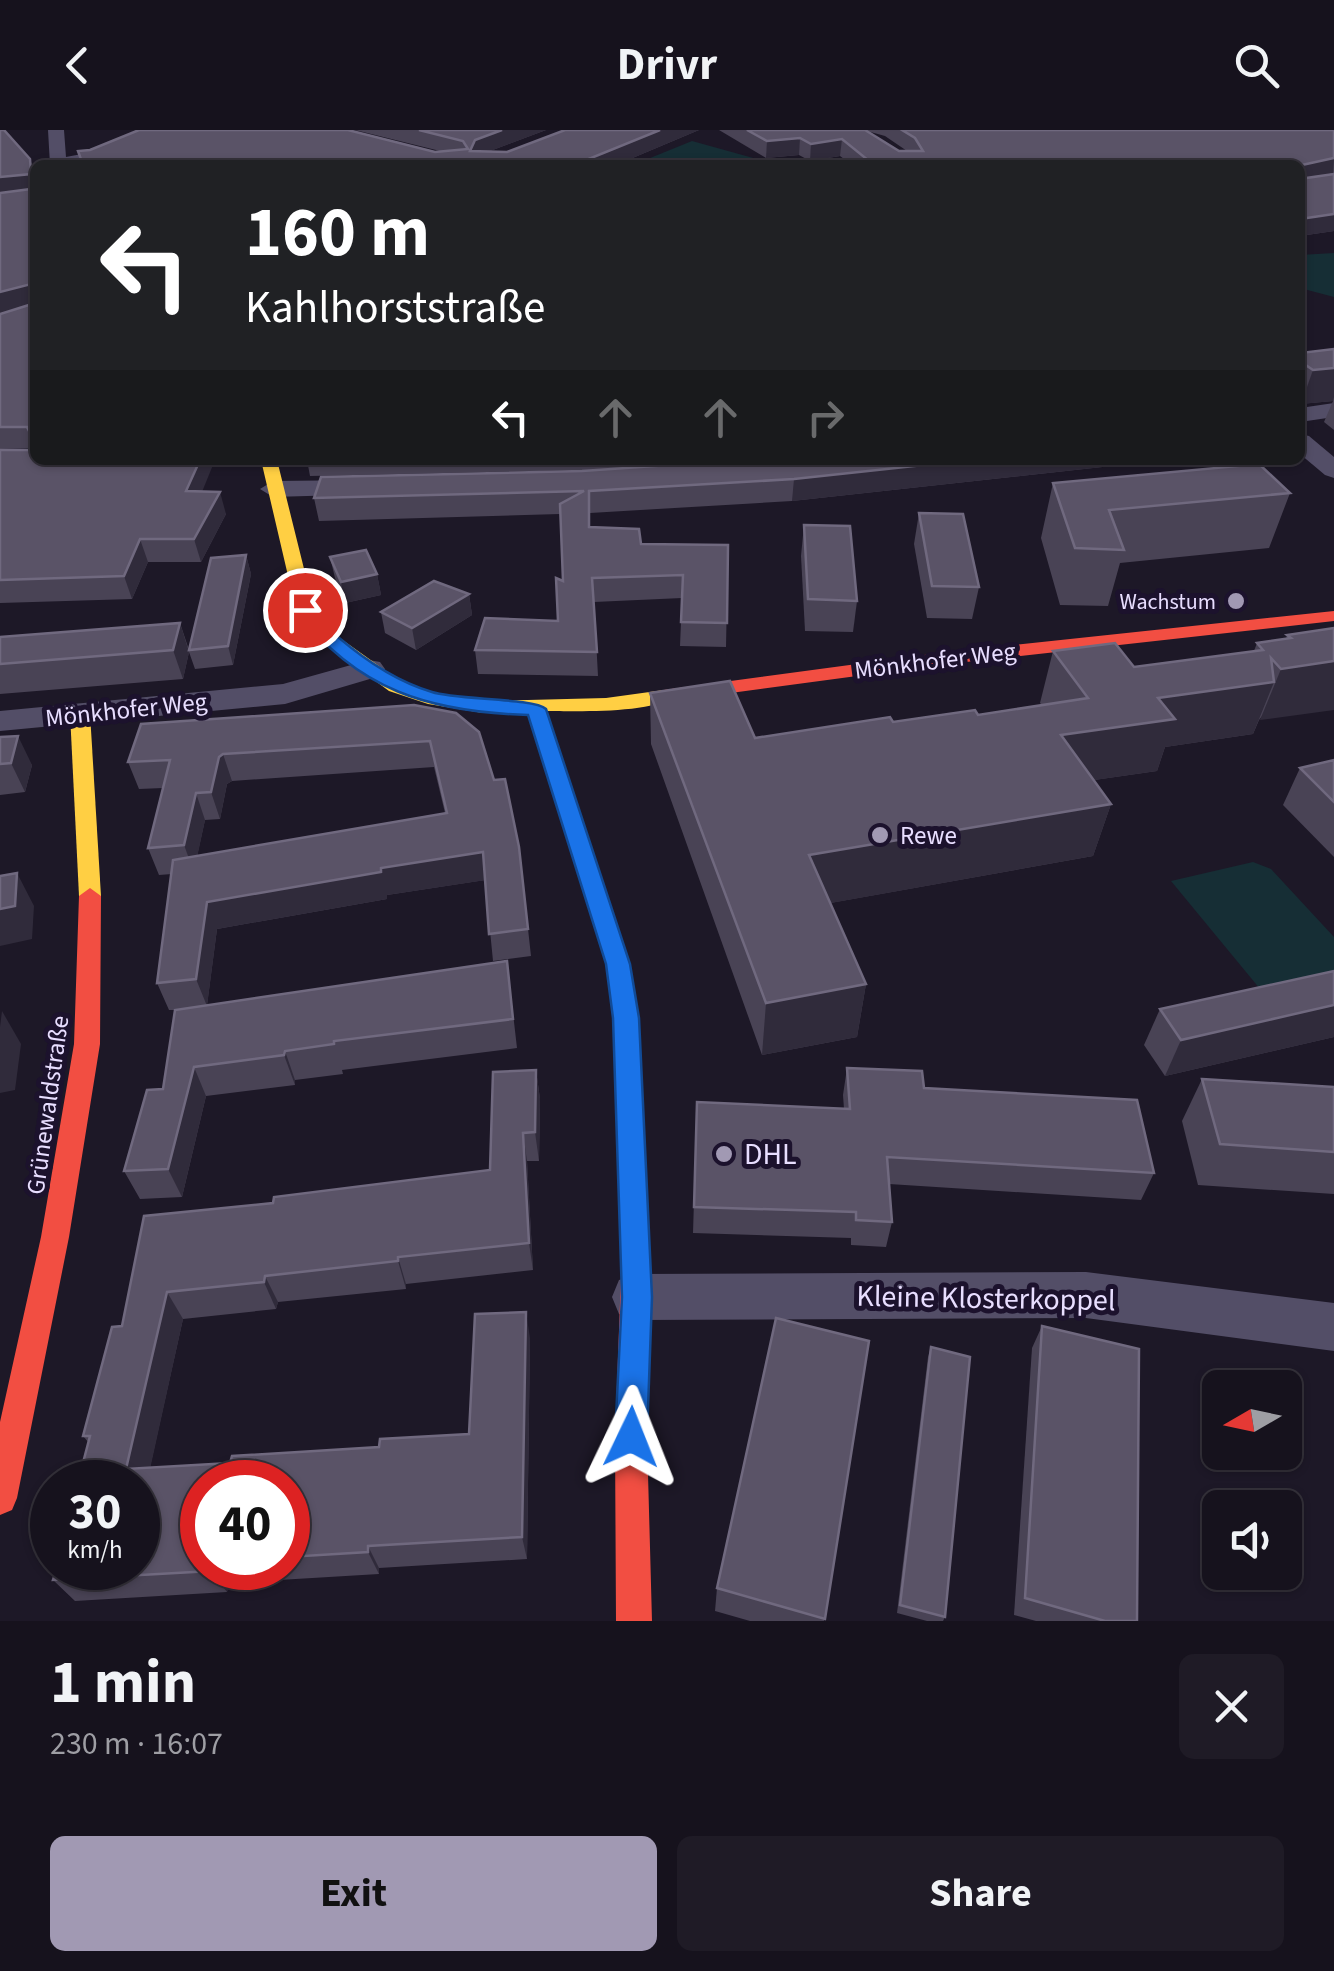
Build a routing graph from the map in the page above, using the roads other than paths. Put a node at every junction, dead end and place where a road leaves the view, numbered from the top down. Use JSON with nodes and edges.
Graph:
{"nodes":[{"id":1,"x":56,"y":130,"type":"edge"},
{"id":2,"x":162,"y":130,"type":"edge"},
{"id":3,"x":58,"y":160,"type":"edge"},
{"id":4,"x":81,"y":160,"type":"edge"},
{"id":5,"x":1334,"y":410,"type":"edge"},
{"id":6,"x":1305,"y":413,"type":"edge"},
{"id":7,"x":1305,"y":446,"type":"edge"},
{"id":8,"x":270,"y":465,"type":"edge"},
{"id":9,"x":1334,"y":470,"type":"edge"},
{"id":10,"x":274,"y":488,"type":"junction"},
{"id":11,"x":393,"y":488,"type":"edge"},
{"id":12,"x":1334,"y":616,"type":"edge"},
{"id":13,"x":369,"y":669,"type":"junction"},
{"id":14,"x":536,"y":709,"type":"junction"},
{"id":15,"x":80,"y":713,"type":"junction"},
{"id":16,"x":0,"y":721,"type":"edge"},
{"id":17,"x":637,"y":1297,"type":"junction"},
{"id":18,"x":1334,"y":1327,"type":"edge"},
{"id":19,"x":0,"y":1498,"type":"edge"},
{"id":20,"x":634,"y":1621,"type":"edge"}],
"edges":[{"from":1,"to":3,"type":"street"},
{"from":2,"to":4,"type":"street"},
{"from":5,"to":6,"type":"street"},
{"from":7,"to":9,"type":"street"},
{"from":8,"to":10,"type":"street","name":"Mönkhofer Weg"},
{"from":10,"to":11,"type":"street"},
{"from":10,"to":13,"type":"street","name":"Mönkhofer Weg"},
{"from":12,"to":14,"type":"street","name":"Mönkhofer Weg"},
{"from":13,"to":14,"type":"street","name":"Mönkhofer Weg"},
{"from":13,"to":15,"type":"street","name":"Mönkhofer Weg"},
{"from":14,"to":17,"type":"street"},
{"from":15,"to":16,"type":"street","name":"Mönkhofer Weg"},
{"from":15,"to":19,"type":"street","name":"Grünewaldstraße"},
{"from":17,"to":18,"type":"street","name":"Kleine Klosterkoppel"},
{"from":17,"to":20,"type":"street"}]}
